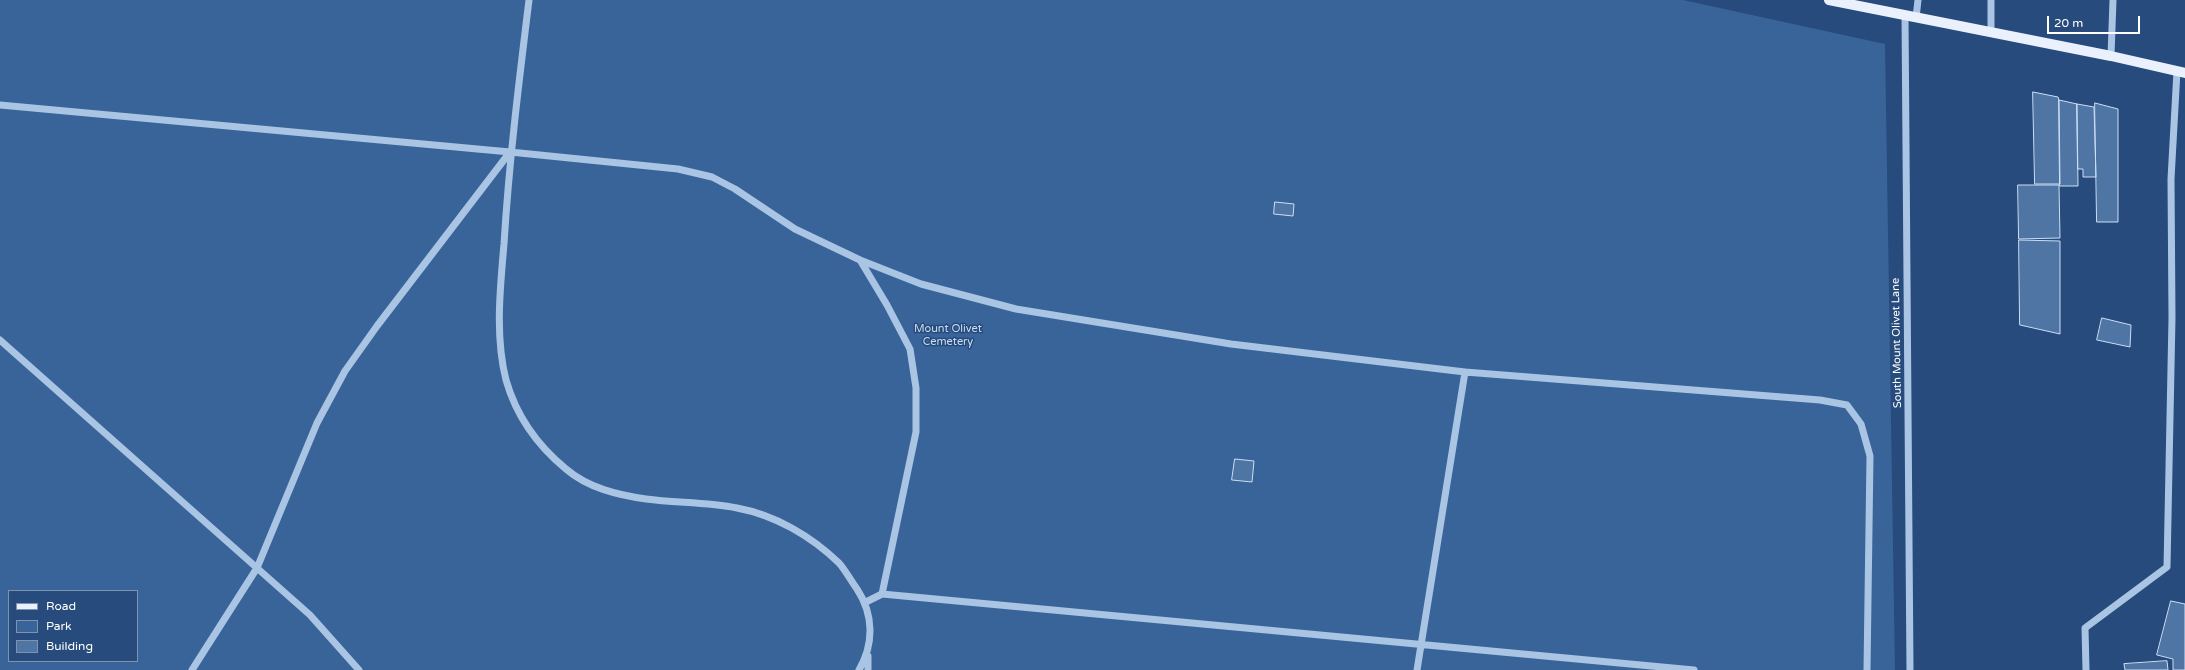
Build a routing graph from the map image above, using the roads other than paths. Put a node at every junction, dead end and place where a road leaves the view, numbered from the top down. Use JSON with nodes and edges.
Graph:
{"nodes":[{"id":1,"x":529,"y":0,"type":"edge"},
{"id":2,"x":1829,"y":0,"type":"edge"},
{"id":3,"x":1918,"y":0,"type":"edge"},
{"id":4,"x":1991,"y":0,"type":"edge"},
{"id":5,"x":2113,"y":0,"type":"edge"},
{"id":6,"x":1905,"y":16,"type":"junction"},
{"id":7,"x":1916,"y":18,"type":"junction"},
{"id":8,"x":1991,"y":33,"type":"junction"},
{"id":9,"x":2111,"y":56,"type":"junction"},
{"id":10,"x":2181,"y":72,"type":"edge"},
{"id":11,"x":0,"y":105,"type":"edge"},
{"id":12,"x":510,"y":152,"type":"junction"},
{"id":13,"x":860,"y":260,"type":"junction"},
{"id":14,"x":0,"y":340,"type":"edge"},
{"id":15,"x":1465,"y":372,"type":"junction"},
{"id":16,"x":257,"y":568,"type":"junction"},
{"id":17,"x":882,"y":594,"type":"junction"},
{"id":18,"x":866,"y":602,"type":"junction"},
{"id":19,"x":1422,"y":645,"type":"junction"},
{"id":20,"x":868,"y":656,"type":"junction"},
{"id":21,"x":192,"y":670,"type":"edge"},
{"id":22,"x":359,"y":670,"type":"edge"},
{"id":23,"x":859,"y":670,"type":"edge"},
{"id":24,"x":868,"y":670,"type":"edge"},
{"id":25,"x":1417,"y":670,"type":"edge"},
{"id":26,"x":1694,"y":670,"type":"edge"},
{"id":27,"x":1867,"y":670,"type":"edge"},
{"id":28,"x":1910,"y":670,"type":"edge"},
{"id":29,"x":2086,"y":670,"type":"edge"}],
"edges":[{"from":1,"to":12,"type":"street"},
{"from":2,"to":6,"type":"main road"},
{"from":3,"to":7,"type":"street"},
{"from":4,"to":8,"type":"street"},
{"from":5,"to":9,"type":"street"},
{"from":6,"to":7,"type":"main road"},
{"from":6,"to":28,"type":"street","name":"South Mount Olivet Lane"},
{"from":7,"to":8,"type":"main road"},
{"from":8,"to":9,"type":"main road"},
{"from":9,"to":10,"type":"main road"},
{"from":10,"to":29,"type":"street"},
{"from":11,"to":12,"type":"street"},
{"from":12,"to":13,"type":"street"},
{"from":12,"to":16,"type":"street"},
{"from":12,"to":18,"type":"street"},
{"from":13,"to":15,"type":"street"},
{"from":13,"to":17,"type":"street"},
{"from":14,"to":16,"type":"street"},
{"from":15,"to":19,"type":"street"},
{"from":15,"to":27,"type":"street"},
{"from":16,"to":21,"type":"street"},
{"from":16,"to":22,"type":"street"},
{"from":17,"to":18,"type":"street"},
{"from":17,"to":19,"type":"street"},
{"from":18,"to":20,"type":"street"},
{"from":19,"to":25,"type":"street"},
{"from":19,"to":26,"type":"street"},
{"from":20,"to":23,"type":"street"},
{"from":20,"to":24,"type":"street"}]}
